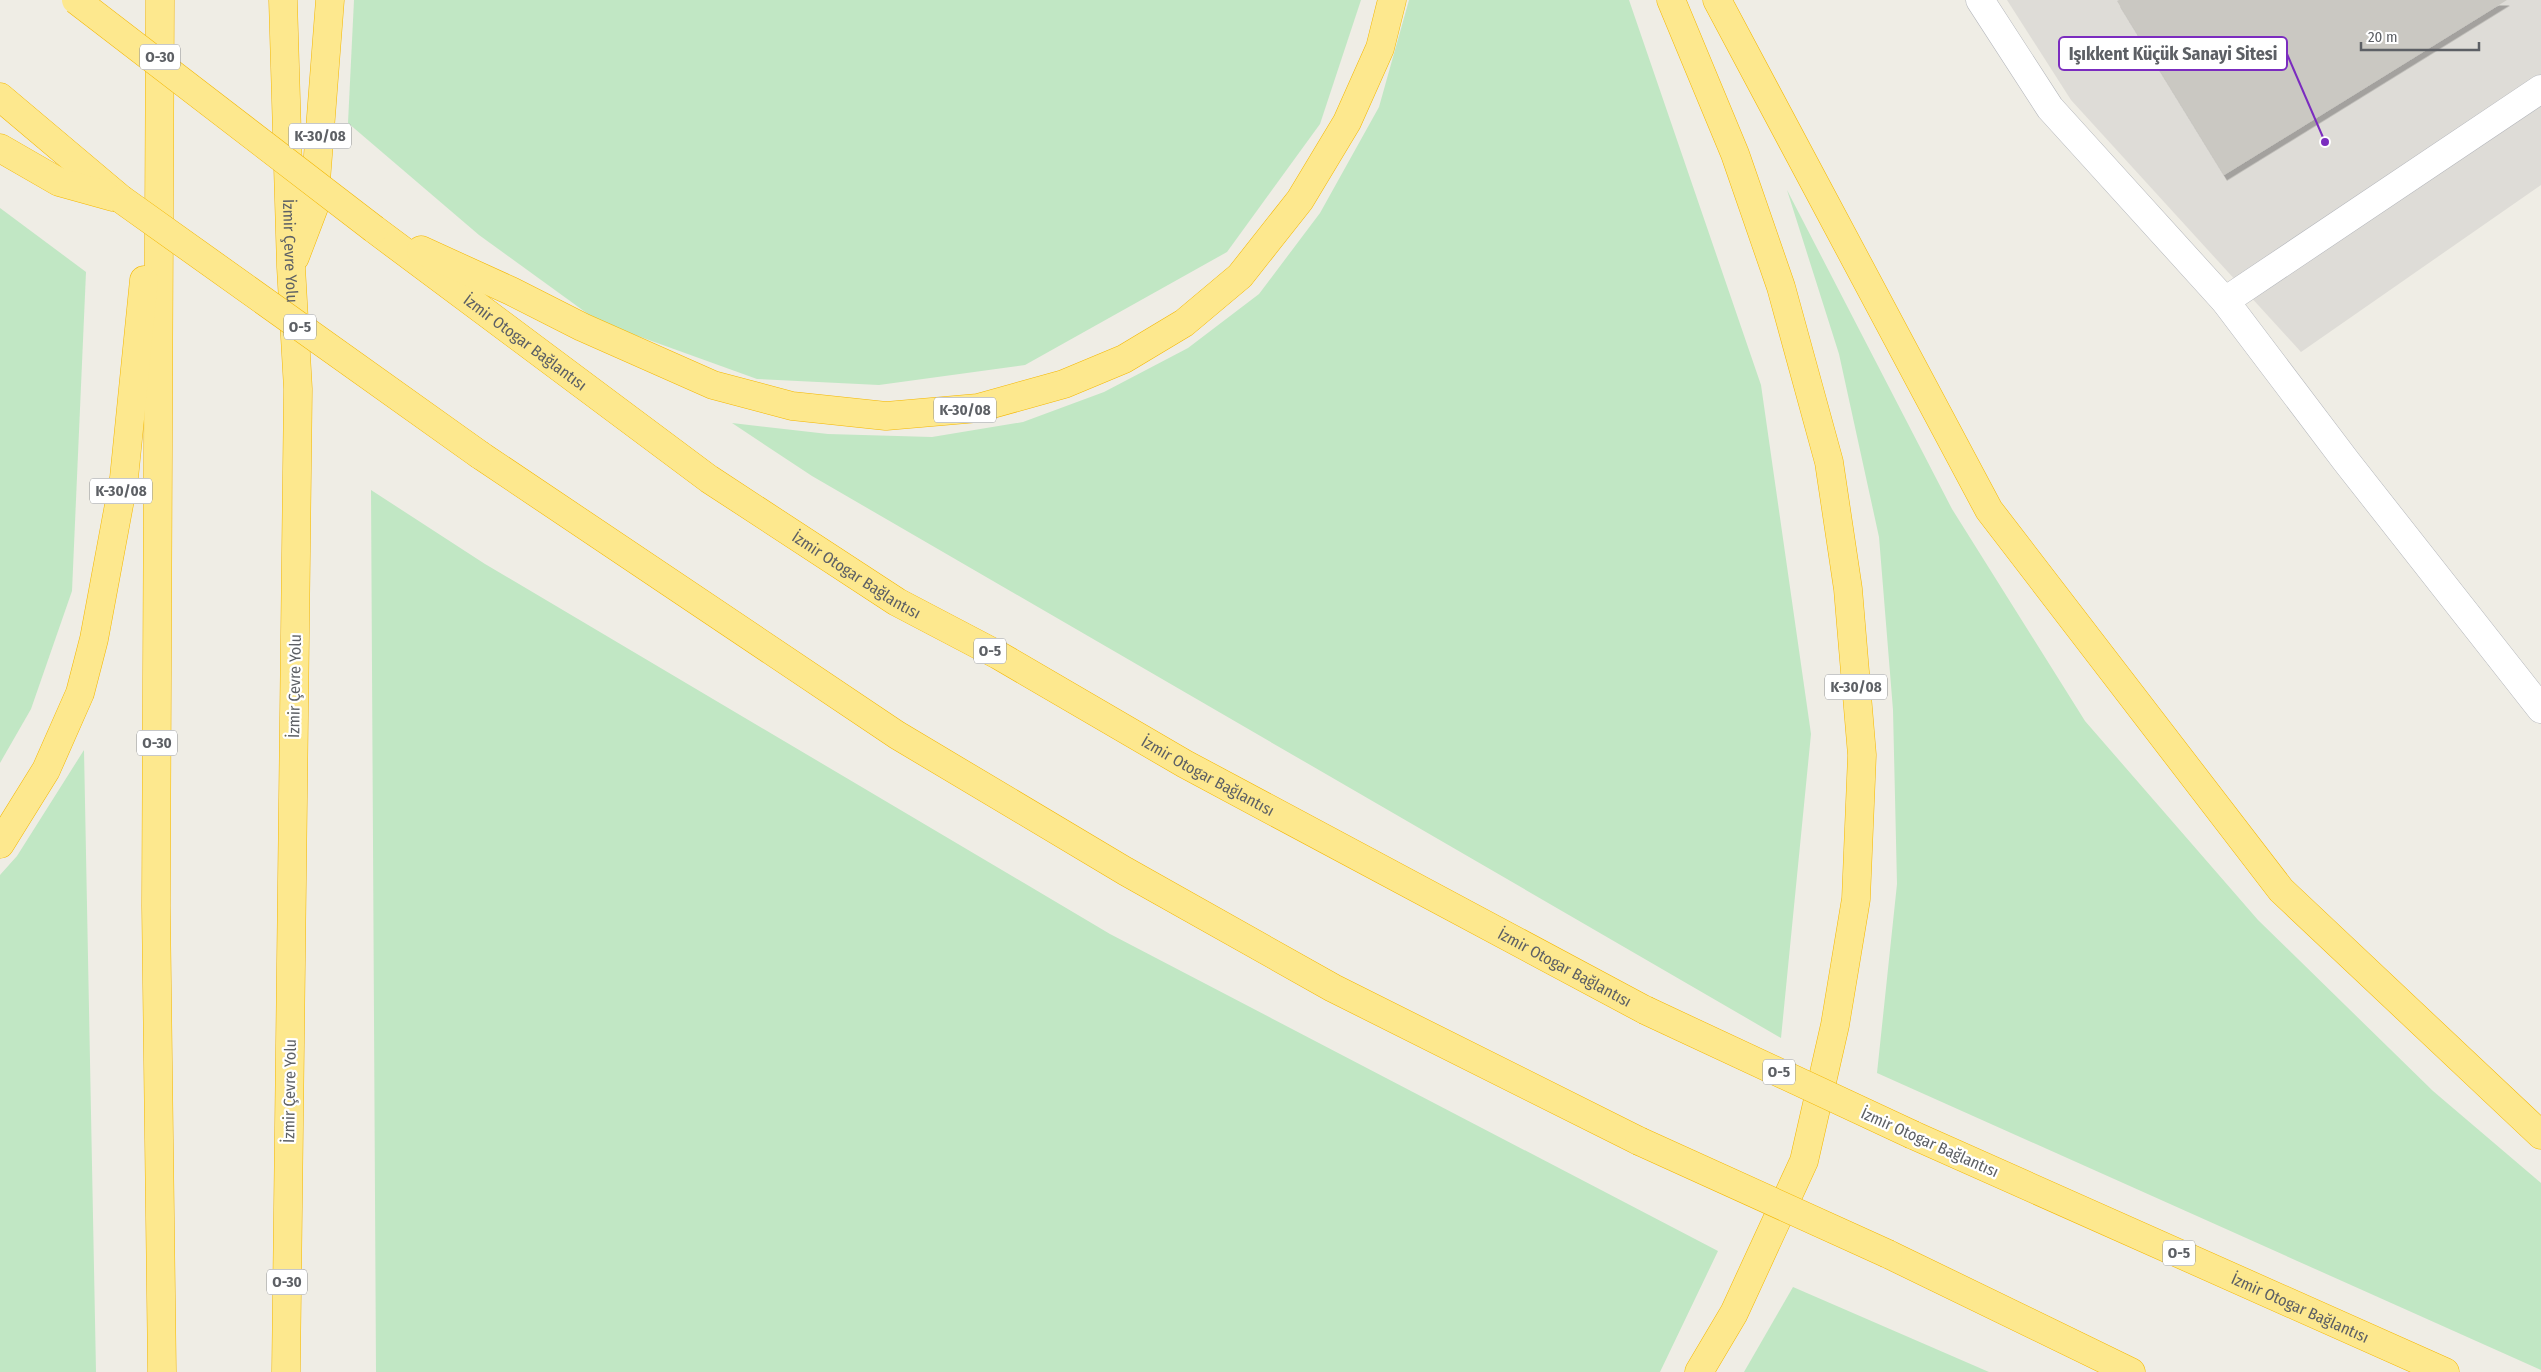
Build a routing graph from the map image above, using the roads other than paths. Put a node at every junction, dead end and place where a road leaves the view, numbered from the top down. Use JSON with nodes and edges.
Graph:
{"nodes":[{"id":1,"x":76,"y":0,"type":"edge"},
{"id":2,"x":160,"y":0,"type":"edge"},
{"id":3,"x":283,"y":0,"type":"edge"},
{"id":4,"x":330,"y":0,"type":"edge"},
{"id":5,"x":1392,"y":0,"type":"edge"},
{"id":6,"x":1671,"y":0,"type":"edge"},
{"id":7,"x":1717,"y":0,"type":"edge"},
{"id":8,"x":1980,"y":0,"type":"edge"},
{"id":9,"x":2541,"y":89,"type":"edge"},
{"id":10,"x":0,"y":97,"type":"edge"},
{"id":11,"x":160,"y":115,"type":"junction"},
{"id":12,"x":0,"y":148,"type":"edge"},
{"id":13,"x":121,"y":199,"type":"junction"},
{"id":14,"x":374,"y":229,"type":"junction"},
{"id":15,"x":291,"y":267,"type":"junction"},
{"id":16,"x":2225,"y":301,"type":"junction"},
{"id":17,"x":2541,"y":708,"type":"edge"},
{"id":18,"x":0,"y":844,"type":"edge"},
{"id":19,"x":2541,"y":1135,"type":"edge"},
{"id":20,"x":162,"y":1372,"type":"edge"},
{"id":21,"x":286,"y":1372,"type":"edge"},
{"id":22,"x":1699,"y":1372,"type":"edge"},
{"id":23,"x":2131,"y":1372,"type":"edge"},
{"id":24,"x":2446,"y":1372,"type":"edge"}],
"edges":[{"from":1,"to":14,"type":"highway","name":"İzmir Otogar Bağlantısı","number":"O-5","bridge":true},
{"from":2,"to":11,"type":"highway","number":"O-30"},
{"from":3,"to":15,"type":"highway","name":"İzmir Çevre Yolu","number":"O-30"},
{"from":4,"to":15,"type":"highway","number":"K-30/08"},
{"from":5,"to":14,"type":"highway","number":"K-30/08"},
{"from":6,"to":22,"type":"highway","number":"K-30/08"},
{"from":7,"to":19,"type":"highway"},
{"from":8,"to":16,"type":"street"},
{"from":9,"to":16,"type":"street"},
{"from":10,"to":13,"type":"highway","number":"O-5"},
{"from":11,"to":18,"type":"highway","number":"K-30/08"},
{"from":11,"to":20,"type":"highway","number":"O-30"},
{"from":12,"to":13,"type":"highway"},
{"from":13,"to":23,"type":"highway","number":"O-5","bridge":true},
{"from":14,"to":24,"type":"highway","name":"İzmir Otogar Bağlantısı","number":"O-5","bridge":true},
{"from":15,"to":21,"type":"highway","name":"İzmir Çevre Yolu","number":"O-30"},
{"from":16,"to":17,"type":"street"}]}
